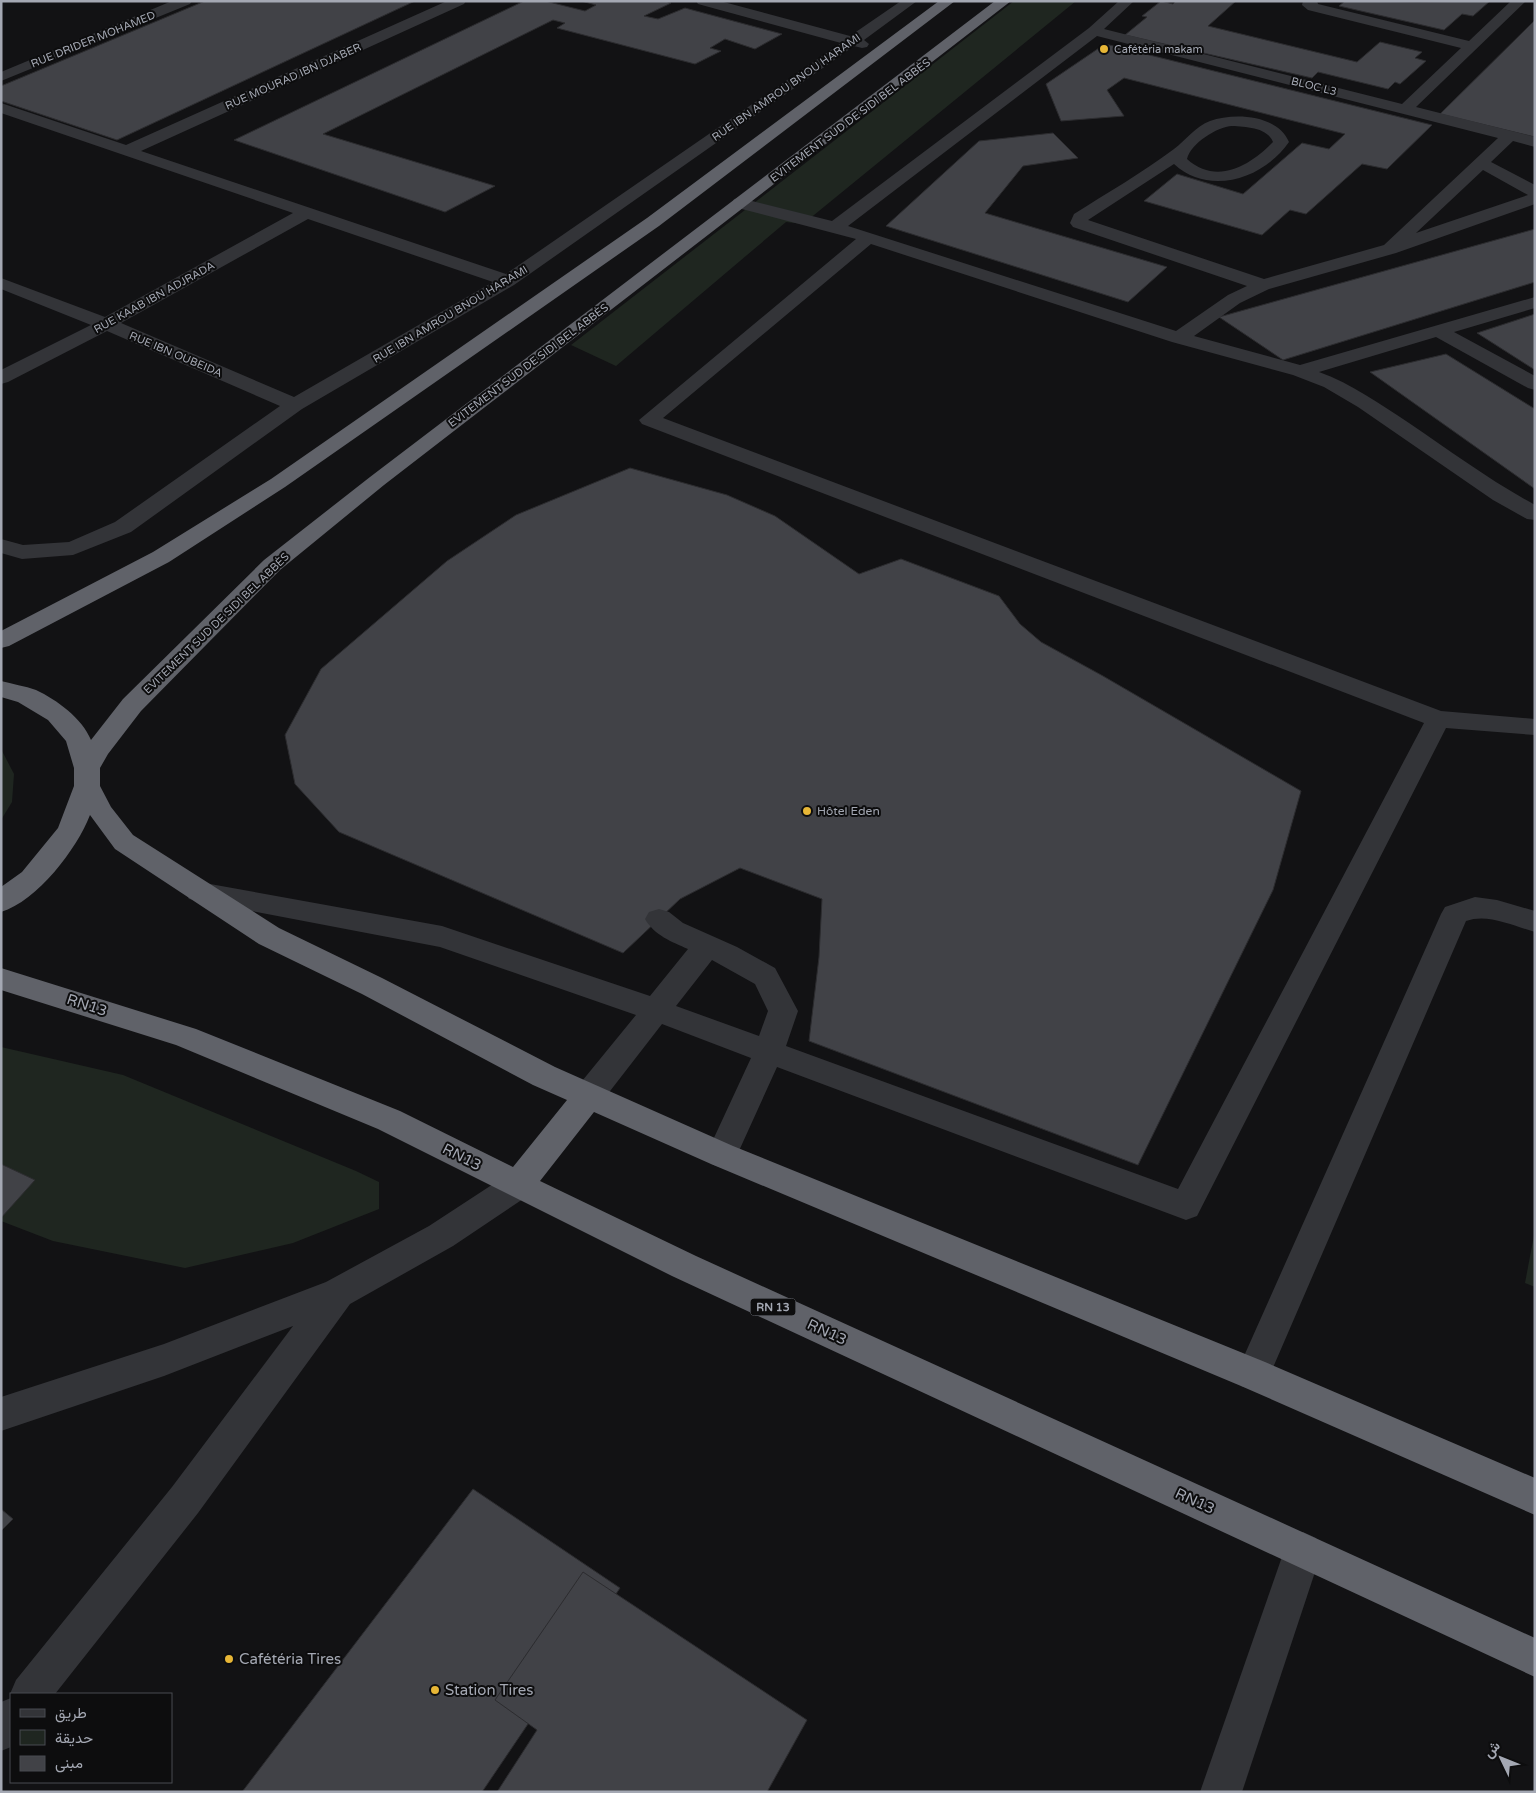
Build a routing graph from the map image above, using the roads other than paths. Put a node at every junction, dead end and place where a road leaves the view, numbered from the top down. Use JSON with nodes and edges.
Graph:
{"nodes":[{"id":1,"x":185,"y":1,"type":"edge"},
{"id":2,"x":458,"y":1,"type":"edge"},
{"id":3,"x":703,"y":1,"type":"edge"},
{"id":4,"x":910,"y":1,"type":"edge"},
{"id":5,"x":948,"y":1,"type":"edge"},
{"id":6,"x":1004,"y":1,"type":"edge"},
{"id":7,"x":1127,"y":1,"type":"edge"},
{"id":8,"x":1310,"y":1,"type":"edge"},
{"id":9,"x":1519,"y":1,"type":"edge"},
{"id":10,"x":1094,"y":31,"type":"junction"},
{"id":11,"x":851,"y":41,"type":"junction"},
{"id":12,"x":1471,"y":46,"type":"junction"},
{"id":13,"x":885,"y":50,"type":"junction"},
{"id":14,"x":1,"y":77,"type":"edge"},
{"id":15,"x":1,"y":108,"type":"edge"},
{"id":16,"x":1406,"y":109,"type":"junction"},
{"id":17,"x":1509,"y":136,"type":"junction"},
{"id":18,"x":1535,"y":142,"type":"edge"},
{"id":19,"x":1181,"y":151,"type":"junction"},
{"id":20,"x":127,"y":152,"type":"junction"},
{"id":21,"x":1480,"y":162,"type":"junction"},
{"id":22,"x":1535,"y":192,"type":"edge"},
{"id":23,"x":1535,"y":198,"type":"edge"},
{"id":24,"x":740,"y":203,"type":"junction"},
{"id":25,"x":306,"y":213,"type":"junction"},
{"id":26,"x":835,"y":227,"type":"junction"},
{"id":27,"x":868,"y":238,"type":"junction"},
{"id":28,"x":1390,"y":249,"type":"junction"},
{"id":29,"x":508,"y":281,"type":"junction"},
{"id":30,"x":1,"y":282,"type":"edge"},
{"id":31,"x":1263,"y":285,"type":"junction"},
{"id":32,"x":1535,"y":302,"type":"edge"},
{"id":33,"x":106,"y":324,"type":"junction"},
{"id":34,"x":1439,"y":331,"type":"junction"},
{"id":35,"x":1179,"y":338,"type":"junction"},
{"id":36,"x":1300,"y":371,"type":"junction"},
{"id":37,"x":1,"y":378,"type":"edge"},
{"id":38,"x":1535,"y":384,"type":"edge"},
{"id":39,"x":294,"y":405,"type":"junction"},
{"id":40,"x":1535,"y":514,"type":"edge"},
{"id":41,"x":1,"y":546,"type":"edge"},
{"id":42,"x":1,"y":641,"type":"edge"},
{"id":43,"x":1,"y":689,"type":"edge"},
{"id":44,"x":1438,"y":719,"type":"junction"},
{"id":45,"x":1535,"y":727,"type":"edge"},
{"id":46,"x":87,"y":777,"type":"junction"},
{"id":47,"x":200,"y":892,"type":"junction"},
{"id":48,"x":1,"y":902,"type":"edge"},
{"id":49,"x":658,"y":919,"type":"dead end"},
{"id":50,"x":1535,"y":922,"type":"edge"},
{"id":51,"x":707,"y":946,"type":"junction"},
{"id":52,"x":1,"y":979,"type":"edge"},
{"id":53,"x":656,"y":1010,"type":"junction"},
{"id":54,"x":769,"y":1051,"type":"junction"},
{"id":55,"x":589,"y":1095,"type":"junction"},
{"id":56,"x":722,"y":1155,"type":"junction"},
{"id":57,"x":518,"y":1185,"type":"junction"},
{"id":58,"x":338,"y":1294,"type":"junction"},
{"id":59,"x":1253,"y":1374,"type":"junction"},
{"id":60,"x":1,"y":1414,"type":"edge"},
{"id":61,"x":1535,"y":1496,"type":"edge"},
{"id":62,"x":1303,"y":1551,"type":"junction"},
{"id":63,"x":1535,"y":1658,"type":"edge"},
{"id":64,"x":31,"y":1693,"type":"edge"},
{"id":65,"x":10,"y":1719,"type":"edge"},
{"id":66,"x":1,"y":1731,"type":"edge"},
{"id":67,"x":1221,"y":1792,"type":"edge"}],
"edges":[{"from":1,"to":14,"type":"street","name":"RUE DRIDER MOHAMED"},
{"from":2,"to":20,"type":"street","name":"RUE MOURAD IBN DJABER"},
{"from":3,"to":11,"type":"street"},
{"from":4,"to":11,"type":"street","name":"RUE IBN AMROU BNOU HARAMI"},
{"from":5,"to":13,"type":"highway"},
{"from":6,"to":24,"type":"highway","name":"EVITEMENT SUD DE SIDI BEL ABBÈS"},
{"from":7,"to":10,"type":"street"},
{"from":8,"to":12,"type":"street"},
{"from":9,"to":12,"type":"street"},
{"from":10,"to":16,"type":"street","name":"BLOC L3"},
{"from":10,"to":26,"type":"street"},
{"from":11,"to":13,"type":"street"},
{"from":11,"to":29,"type":"street","name":"RUE IBN AMROU BNOU HARAMI"},
{"from":12,"to":16,"type":"street"},
{"from":13,"to":42,"type":"highway"},
{"from":15,"to":20,"type":"street"},
{"from":16,"to":17,"type":"street","name":"BLOC L3"},
{"from":17,"to":18,"type":"street","name":"BLOC L3"},
{"from":17,"to":21,"type":"street"},
{"from":19,"to":19,"type":"street"},
{"from":19,"to":31,"type":"street"},
{"from":20,"to":25,"type":"street"},
{"from":21,"to":22,"type":"street"},
{"from":21,"to":28,"type":"street"},
{"from":23,"to":28,"type":"street"},
{"from":24,"to":26,"type":"street"},
{"from":24,"to":46,"type":"highway","name":"EVITEMENT SUD DE SIDI BEL ABBÈS"},
{"from":25,"to":29,"type":"street"},
{"from":25,"to":33,"type":"street","name":"RUE KAAB IBN ADJRADA"},
{"from":26,"to":27,"type":"street"},
{"from":27,"to":35,"type":"street"},
{"from":27,"to":44,"type":"street"},
{"from":28,"to":31,"type":"street"},
{"from":29,"to":39,"type":"street","name":"RUE IBN AMROU BNOU HARAMI"},
{"from":30,"to":33,"type":"street","name":"RUE IBN OUBEIDA"},
{"from":31,"to":35,"type":"street"},
{"from":32,"to":34,"type":"street"},
{"from":33,"to":37,"type":"street","name":"RUE KAAB IBN ADJRADA"},
{"from":33,"to":39,"type":"street","name":"RUE IBN OUBEIDA"},
{"from":34,"to":36,"type":"street"},
{"from":34,"to":38,"type":"street"},
{"from":35,"to":36,"type":"street"},
{"from":36,"to":40,"type":"street"},
{"from":39,"to":41,"type":"street","name":"RUE IBN AMROU BNOU HARAMI"},
{"from":43,"to":46,"type":"highway"},
{"from":44,"to":45,"type":"street"},
{"from":44,"to":54,"type":"street"},
{"from":46,"to":47,"type":"highway"},
{"from":46,"to":48,"type":"highway","name":"EVITEMENT SUD DE SIDI BEL ABBÈS"},
{"from":47,"to":53,"type":"street"},
{"from":47,"to":55,"type":"highway"},
{"from":49,"to":51,"type":"street"},
{"from":50,"to":59,"type":"street"},
{"from":51,"to":53,"type":"street"},
{"from":51,"to":54,"type":"street"},
{"from":52,"to":57,"type":"highway","name":"RN13","number":"RN 13"},
{"from":53,"to":54,"type":"street"},
{"from":53,"to":55,"type":"street"},
{"from":54,"to":56,"type":"street"},
{"from":55,"to":56,"type":"highway"},
{"from":55,"to":57,"type":"highway"},
{"from":56,"to":59,"type":"highway"},
{"from":57,"to":58,"type":"street"},
{"from":57,"to":62,"type":"highway","name":"RN13","number":"RN 13"},
{"from":58,"to":60,"type":"street"},
{"from":58,"to":64,"type":"street"},
{"from":59,"to":61,"type":"highway"},
{"from":62,"to":63,"type":"highway","name":"RN13","number":"RN 13"},
{"from":62,"to":67,"type":"street"},
{"from":65,"to":66,"type":"street"}]}
